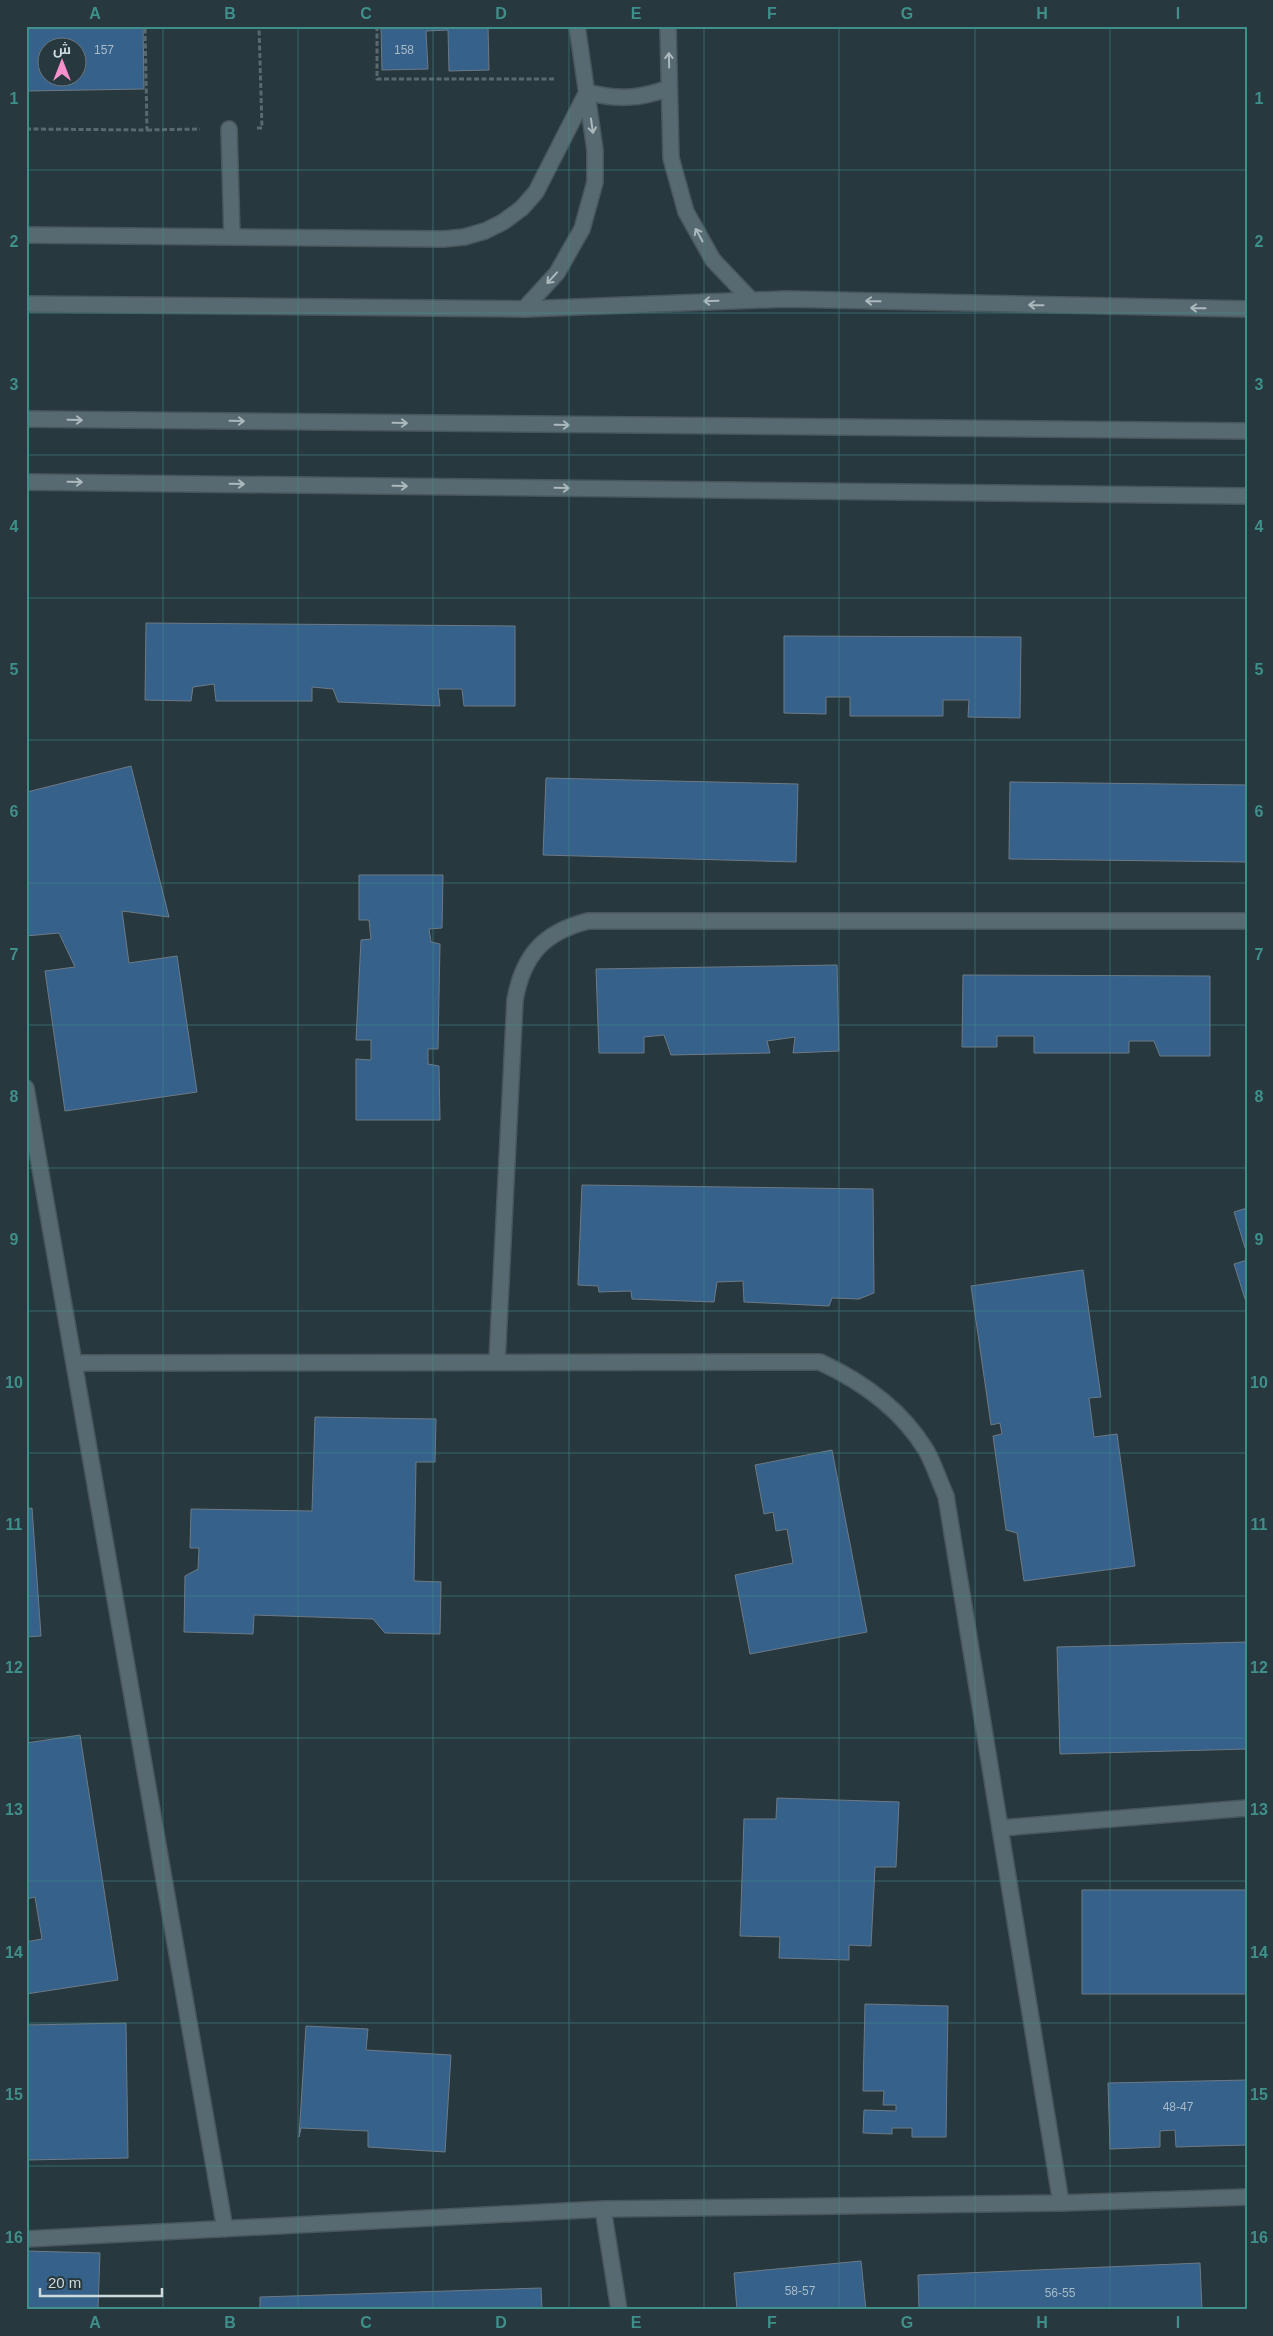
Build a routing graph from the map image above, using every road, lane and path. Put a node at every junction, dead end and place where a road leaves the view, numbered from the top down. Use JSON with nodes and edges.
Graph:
{"nodes":[{"id":1,"x":145,"y":26,"type":"edge"},
{"id":2,"x":377,"y":26,"type":"edge"},
{"id":3,"x":577,"y":26,"type":"edge"},
{"id":4,"x":668,"y":26,"type":"edge"},
{"id":5,"x":586,"y":86,"type":"junction"},
{"id":6,"x":669,"y":88,"type":"junction"},
{"id":7,"x":26,"y":129,"type":"edge"},
{"id":8,"x":229,"y":129,"type":"dead end"},
{"id":9,"x":26,"y":235,"type":"edge"},
{"id":10,"x":232,"y":237,"type":"junction"},
{"id":11,"x":751,"y":300,"type":"junction"},
{"id":12,"x":26,"y":304,"type":"edge"},
{"id":13,"x":524,"y":308,"type":"junction"},
{"id":14,"x":1247,"y":309,"type":"edge"},
{"id":15,"x":26,"y":419,"type":"edge"},
{"id":16,"x":1247,"y":431,"type":"edge"},
{"id":17,"x":26,"y":482,"type":"edge"},
{"id":18,"x":1247,"y":496,"type":"edge"},
{"id":19,"x":1247,"y":920,"type":"edge"},
{"id":20,"x":26,"y":1088,"type":"edge"},
{"id":21,"x":497,"y":1362,"type":"junction"},
{"id":22,"x":74,"y":1363,"type":"junction"},
{"id":23,"x":1247,"y":1808,"type":"edge"},
{"id":24,"x":1001,"y":1828,"type":"junction"},
{"id":25,"x":1247,"y":2197,"type":"edge"},
{"id":26,"x":1061,"y":2203,"type":"junction"},
{"id":27,"x":603,"y":2209,"type":"junction"},
{"id":28,"x":225,"y":2229,"type":"junction"},
{"id":29,"x":26,"y":2239,"type":"edge"},
{"id":30,"x":619,"y":2310,"type":"edge"}],
"edges":[{"from":1,"to":7,"type":"path"},
{"from":2,"to":5,"type":"path"},
{"from":3,"to":5,"type":"street"},
{"from":6,"to":4,"type":"street","one_way":true},
{"from":5,"to":6,"type":"street"},
{"from":5,"to":10,"type":"street"},
{"from":5,"to":13,"type":"street","one_way":true},
{"from":11,"to":6,"type":"street","one_way":true},
{"from":8,"to":10,"type":"street"},
{"from":9,"to":10,"type":"street"},
{"from":11,"to":13,"type":"street","one_way":true},
{"from":14,"to":11,"type":"street","one_way":true},
{"from":12,"to":13,"type":"street"},
{"from":15,"to":16,"type":"street","one_way":true},
{"from":17,"to":18,"type":"street","one_way":true},
{"from":19,"to":21,"type":"street"},
{"from":20,"to":22,"type":"street"},
{"from":21,"to":22,"type":"street"},
{"from":21,"to":24,"type":"street"},
{"from":22,"to":28,"type":"street"},
{"from":23,"to":24,"type":"street"},
{"from":24,"to":26,"type":"street"},
{"from":25,"to":26,"type":"street"},
{"from":26,"to":27,"type":"street"},
{"from":27,"to":28,"type":"street"},
{"from":27,"to":30,"type":"street"},
{"from":28,"to":29,"type":"street"}]}
